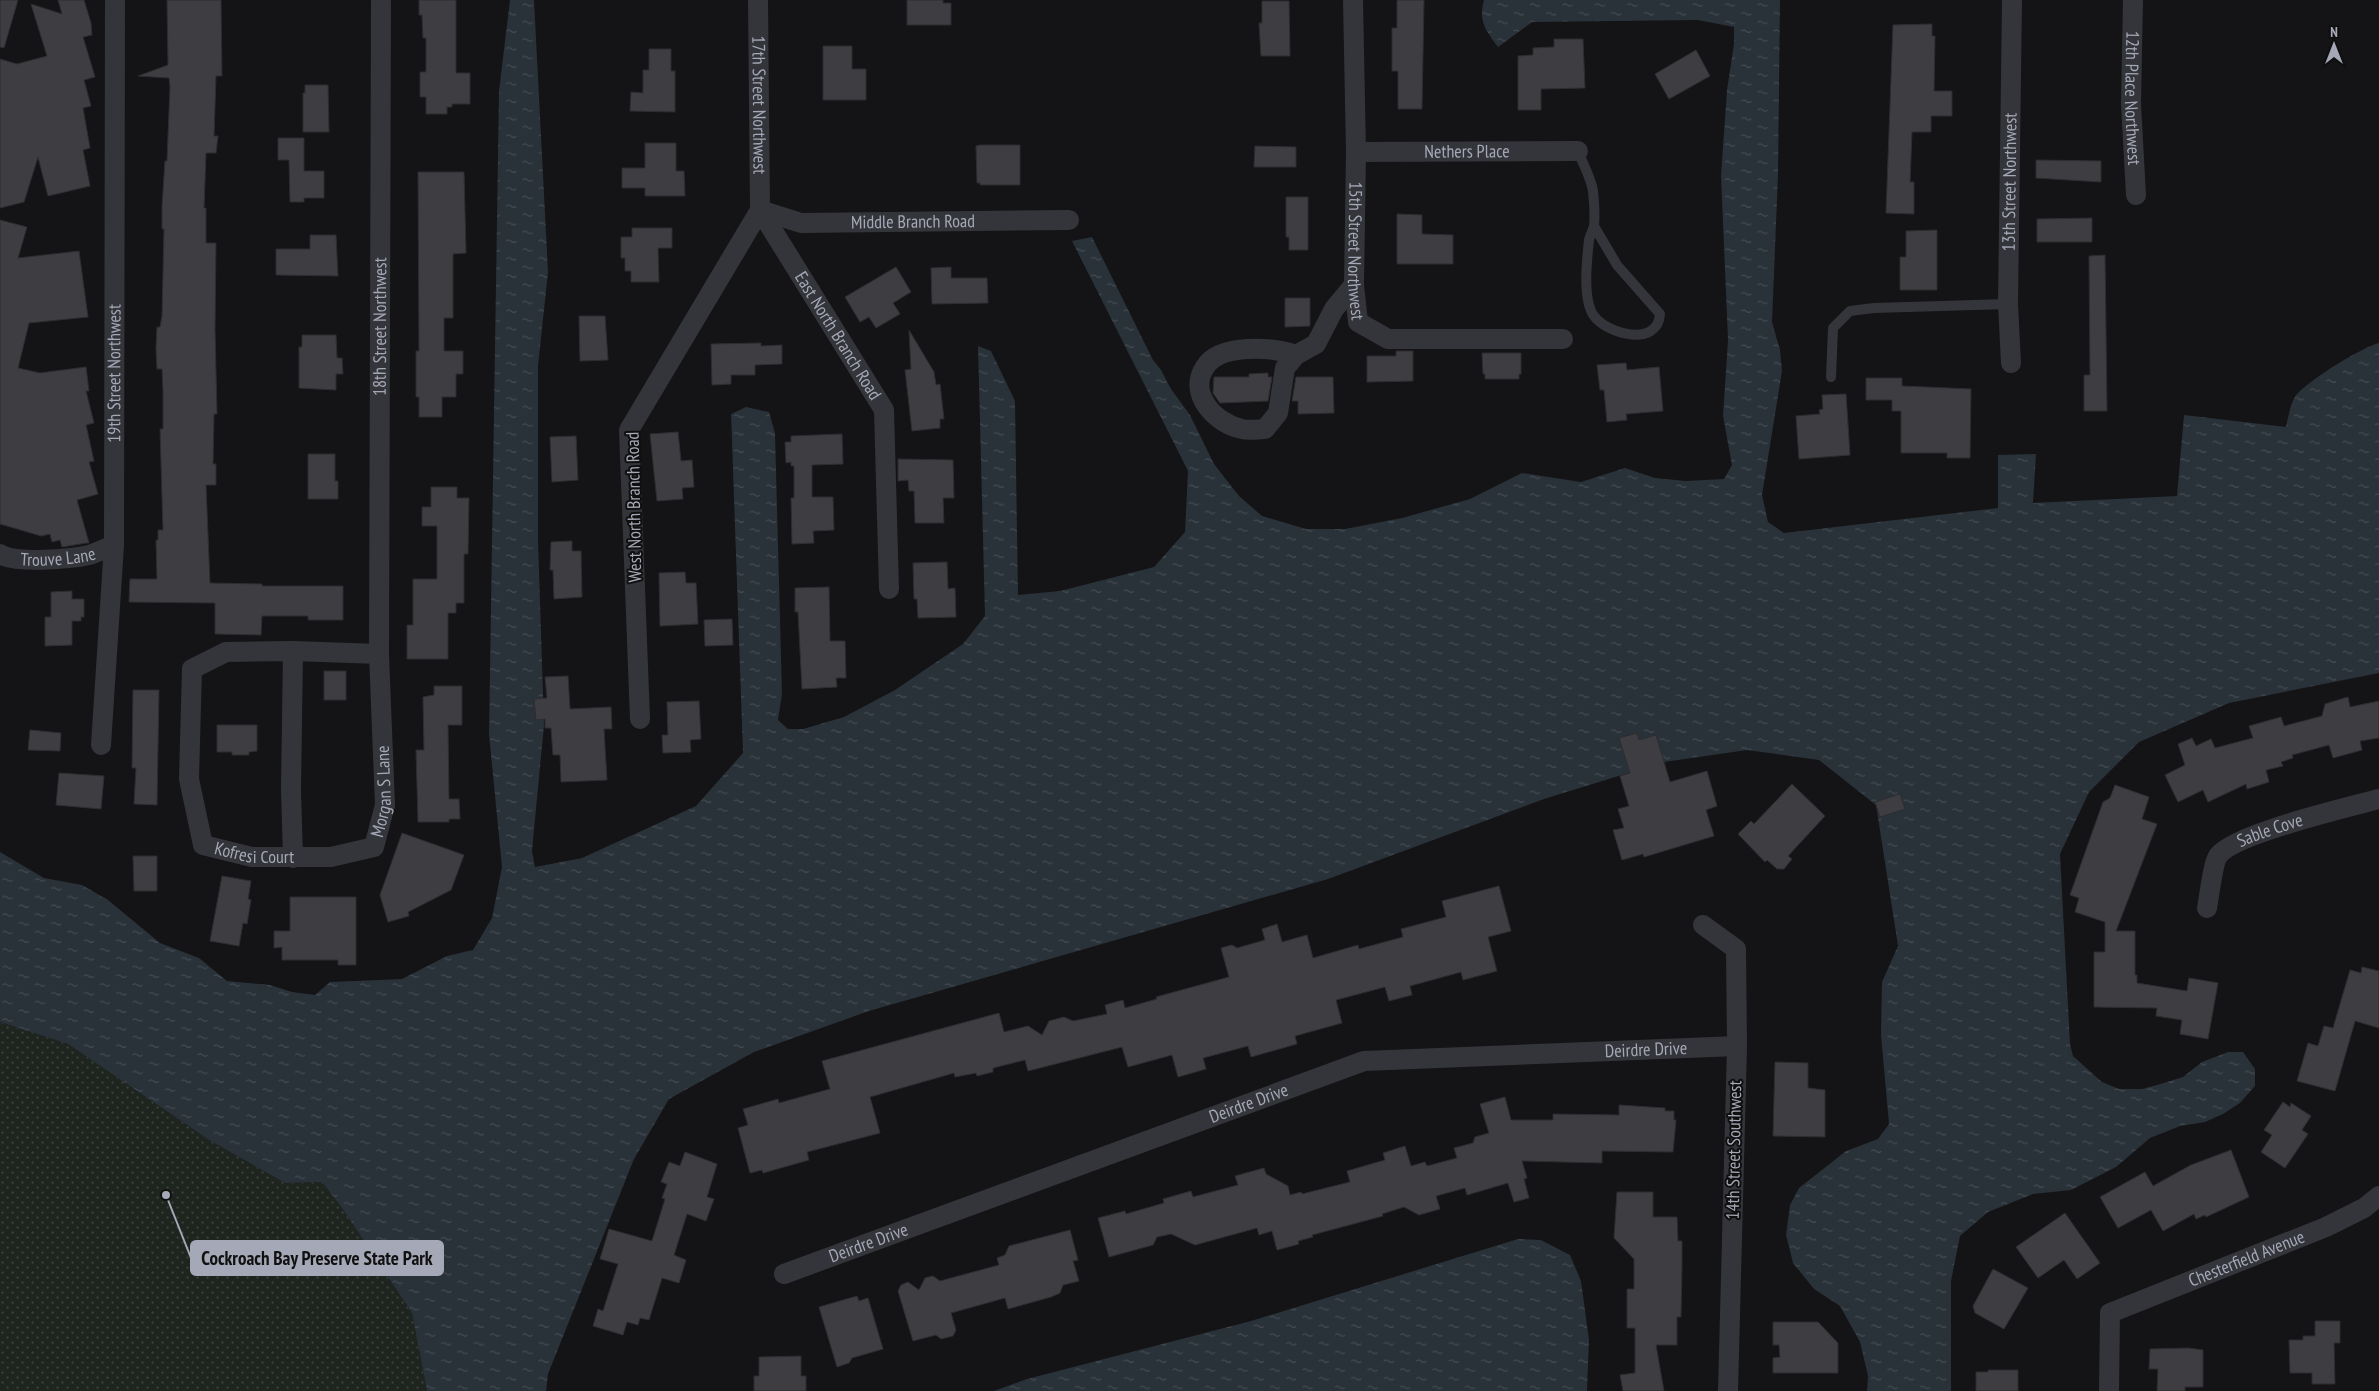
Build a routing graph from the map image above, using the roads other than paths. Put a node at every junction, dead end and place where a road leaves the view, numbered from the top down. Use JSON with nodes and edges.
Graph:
{"nodes":[{"id":1,"x":115,"y":0,"type":"edge"},
{"id":2,"x":381,"y":0,"type":"edge"},
{"id":3,"x":758,"y":0,"type":"edge"},
{"id":4,"x":1353,"y":0,"type":"edge"},
{"id":5,"x":2012,"y":0,"type":"edge"},
{"id":6,"x":2133,"y":0,"type":"edge"},
{"id":7,"x":1578,"y":151,"type":"joint"},
{"id":8,"x":1356,"y":152,"type":"junction"},
{"id":9,"x":2136,"y":195,"type":"dead end"},
{"id":10,"x":760,"y":210,"type":"junction"},
{"id":11,"x":1069,"y":220,"type":"dead end"},
{"id":12,"x":1594,"y":226,"type":"junction"},
{"id":13,"x":1354,"y":285,"type":"junction"},
{"id":14,"x":2008,"y":304,"type":"junction"},
{"id":15,"x":1563,"y":339,"type":"dead end"},
{"id":16,"x":1296,"y":354,"type":"junction"},
{"id":17,"x":2011,"y":363,"type":"dead end"},
{"id":18,"x":1831,"y":377,"type":"dead end"},
{"id":19,"x":114,"y":545,"type":"junction"},
{"id":20,"x":0,"y":554,"type":"edge"},
{"id":21,"x":889,"y":588,"type":"dead end"},
{"id":22,"x":293,"y":651,"type":"junction"},
{"id":23,"x":379,"y":654,"type":"junction"},
{"id":24,"x":640,"y":719,"type":"dead end"},
{"id":25,"x":101,"y":745,"type":"dead end"},
{"id":26,"x":2379,"y":799,"type":"edge"},
{"id":27,"x":293,"y":858,"type":"junction"},
{"id":28,"x":2207,"y":908,"type":"dead end"},
{"id":29,"x":1704,"y":925,"type":"dead end"},
{"id":30,"x":1737,"y":1046,"type":"junction"},
{"id":31,"x":2379,"y":1196,"type":"edge"},
{"id":32,"x":784,"y":1274,"type":"dead end"},
{"id":33,"x":1728,"y":1391,"type":"edge"},
{"id":34,"x":2109,"y":1391,"type":"edge"}],
"edges":[{"from":1,"to":19,"type":"street","name":"19th Street Northwest"},
{"from":2,"to":23,"type":"street","name":"18th Street Northwest"},
{"from":3,"to":10,"type":"street","name":"17th Street Northwest"},
{"from":4,"to":8,"type":"street","name":"15th Street Northwest"},
{"from":5,"to":14,"type":"street","name":"13th Street Northwest"},
{"from":6,"to":9,"type":"street","name":"12th Place Northwest"},
{"from":7,"to":8,"type":"street","name":"Nethers Place"},
{"from":7,"to":12,"type":"lane"},
{"from":8,"to":13,"type":"street","name":"15th Street Northwest"},
{"from":10,"to":11,"type":"street","name":"Middle Branch Road"},
{"from":10,"to":21,"type":"street","name":"East North Branch Road"},
{"from":10,"to":24,"type":"street","name":"West North Branch Road"},
{"from":12,"to":12,"type":"lane"},
{"from":13,"to":15,"type":"street","name":"15th Street Northwest"},
{"from":13,"to":16,"type":"street"},
{"from":14,"to":17,"type":"street","name":"13th Street Northwest"},
{"from":14,"to":18,"type":"lane"},
{"from":16,"to":16,"type":"street"},
{"from":19,"to":20,"type":"street","name":"Trouve Lane"},
{"from":19,"to":25,"type":"street","name":"19th Street Northwest"},
{"from":22,"to":23,"type":"street","name":"Kofresi Court"},
{"from":22,"to":27,"type":"street","name":"Kofresi Court"},
{"from":22,"to":27,"type":"street","name":"Kofresi Court"},
{"from":23,"to":27,"type":"street","name":"Morgan S Lane"},
{"from":26,"to":28,"type":"street","name":"Sable Cove"},
{"from":29,"to":30,"type":"street","name":"14th Street Southwest"},
{"from":30,"to":32,"type":"street","name":"Deirdre Drive"},
{"from":30,"to":33,"type":"street","name":"14th Street Southwest"},
{"from":31,"to":34,"type":"street","name":"Chesterfield Avenue"}]}
